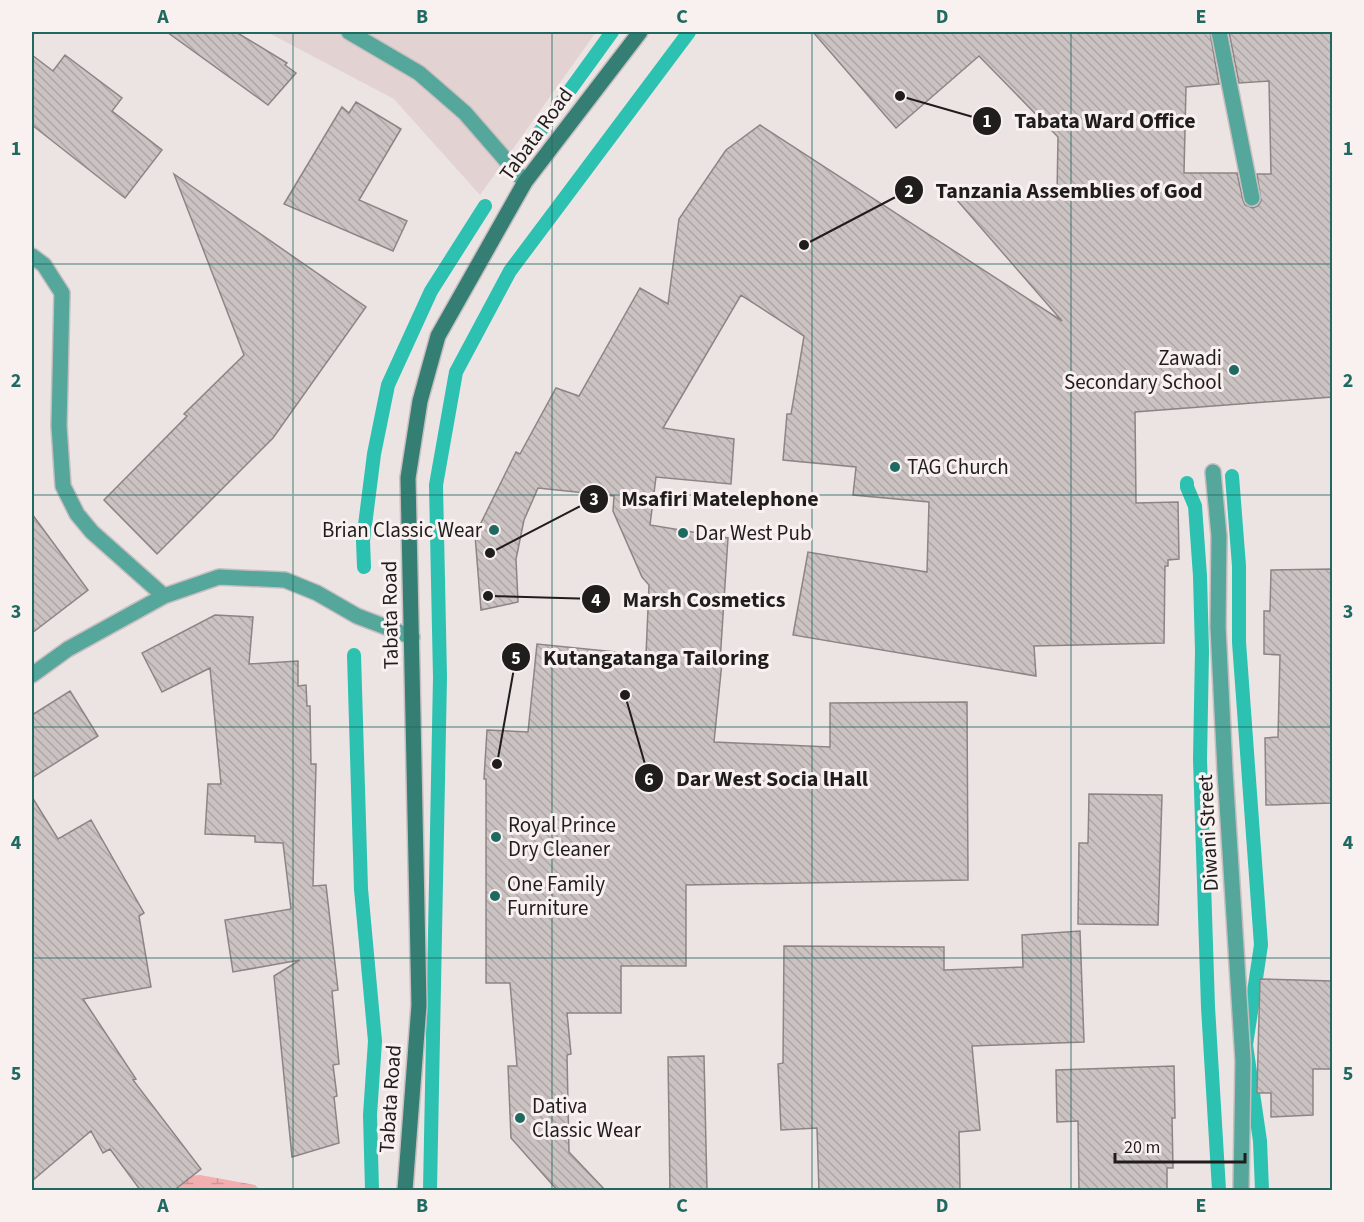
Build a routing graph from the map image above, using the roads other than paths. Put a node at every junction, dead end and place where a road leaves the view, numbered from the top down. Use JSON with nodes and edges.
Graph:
{"nodes":[{"id":1,"x":349,"y":32,"type":"edge"},
{"id":2,"x":640,"y":32,"type":"edge"},
{"id":3,"x":1219,"y":32,"type":"edge"},
{"id":4,"x":525,"y":182,"type":"junction"},
{"id":5,"x":1252,"y":198,"type":"dead end"},
{"id":6,"x":32,"y":256,"type":"edge"},
{"id":7,"x":1213,"y":472,"type":"dead end"},
{"id":8,"x":164,"y":596,"type":"junction"},
{"id":9,"x":412,"y":637,"type":"junction"},
{"id":10,"x":32,"y":675,"type":"edge"},
{"id":11,"x":405,"y":1191,"type":"edge"},
{"id":12,"x":1240,"y":1191,"type":"edge"}],
"edges":[{"from":1,"to":4,"type":"street"},
{"from":2,"to":4,"type":"main road","name":"Tabata Road"},
{"from":3,"to":5,"type":"street"},
{"from":4,"to":9,"type":"main road","name":"Tabata Road"},
{"from":6,"to":8,"type":"street"},
{"from":7,"to":12,"type":"street","name":"Diwani Street"},
{"from":8,"to":9,"type":"street"},
{"from":8,"to":10,"type":"street"},
{"from":9,"to":11,"type":"main road","name":"Tabata Road"}]}
